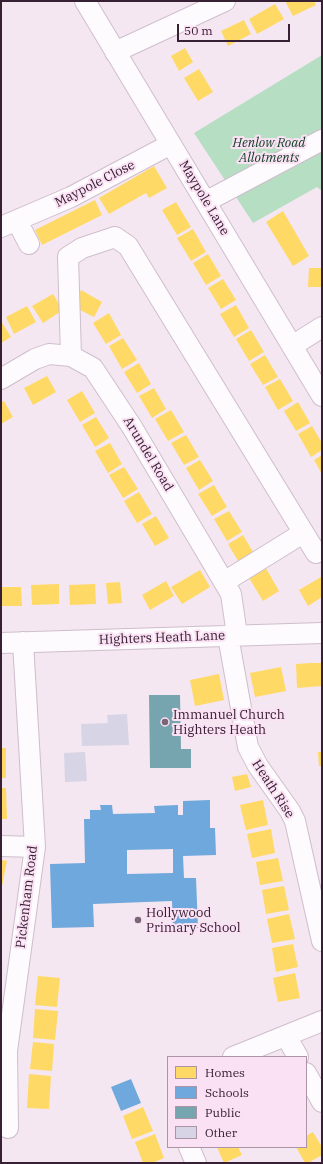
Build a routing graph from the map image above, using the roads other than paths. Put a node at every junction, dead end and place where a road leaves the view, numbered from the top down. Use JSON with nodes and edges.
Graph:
{"nodes":[{"id":1,"x":85,"y":1,"type":"edge"},
{"id":2,"x":225,"y":1,"type":"edge"},
{"id":3,"x":115,"y":52,"type":"junction"},
{"id":4,"x":322,"y":140,"type":"edge"},
{"id":5,"x":171,"y":144,"type":"junction"},
{"id":6,"x":207,"y":201,"type":"junction"},
{"id":7,"x":9,"y":224,"type":"edge"},
{"id":8,"x":29,"y":244,"type":"dead end"},
{"id":9,"x":322,"y":327,"type":"edge"},
{"id":10,"x":292,"y":346,"type":"junction"},
{"id":11,"x":71,"y":356,"type":"junction"},
{"id":12,"x":1,"y":379,"type":"edge"},
{"id":13,"x":322,"y":396,"type":"edge"},
{"id":14,"x":304,"y":533,"type":"junction"},
{"id":15,"x":316,"y":554,"type":"dead end"},
{"id":16,"x":224,"y":582,"type":"junction"},
{"id":17,"x":322,"y":633,"type":"edge"},
{"id":18,"x":233,"y":636,"type":"junction"},
{"id":19,"x":23,"y":642,"type":"junction"},
{"id":20,"x":1,"y":643,"type":"edge"},
{"id":21,"x":1,"y":846,"type":"edge"},
{"id":22,"x":35,"y":847,"type":"junction"},
{"id":23,"x":322,"y":941,"type":"edge"},
{"id":24,"x":322,"y":1020,"type":"edge"},
{"id":25,"x":286,"y":1036,"type":"junction"},
{"id":26,"x":4,"y":1052,"type":"edge"},
{"id":27,"x":236,"y":1056,"type":"edge"},
{"id":28,"x":297,"y":1056,"type":"edge"},
{"id":29,"x":307,"y":1075,"type":"edge"},
{"id":30,"x":322,"y":1102,"type":"edge"},
{"id":31,"x":8,"y":1128,"type":"dead end"},
{"id":32,"x":189,"y":1148,"type":"edge"},
{"id":33,"x":196,"y":1163,"type":"edge"}],
"edges":[{"from":1,"to":3,"type":"street","name":"Maypole Lane"},
{"from":2,"to":3,"type":"street"},
{"from":3,"to":5,"type":"street","name":"Maypole Lane"},
{"from":4,"to":6,"type":"street"},
{"from":5,"to":6,"type":"street","name":"Maypole Lane"},
{"from":5,"to":7,"type":"street","name":"Maypole Close"},
{"from":6,"to":10,"type":"street","name":"Maypole Lane"},
{"from":7,"to":8,"type":"street","name":"Maypole Close"},
{"from":9,"to":10,"type":"street"},
{"from":10,"to":13,"type":"street","name":"Maypole Lane"},
{"from":11,"to":12,"type":"street","name":"Arundel Road"},
{"from":11,"to":14,"type":"street"},
{"from":11,"to":16,"type":"street","name":"Arundel Road"},
{"from":14,"to":15,"type":"street"},
{"from":14,"to":16,"type":"street"},
{"from":16,"to":18,"type":"street","name":"Arundel Road"},
{"from":17,"to":18,"type":"street","name":"Highters Heath Lane"},
{"from":18,"to":19,"type":"street","name":"Highters Heath Lane"},
{"from":18,"to":23,"type":"street","name":"Heath Rise"},
{"from":19,"to":20,"type":"street","name":"Highters Heath Lane"},
{"from":19,"to":22,"type":"street","name":"Pickenham Road"},
{"from":21,"to":22,"type":"street"},
{"from":22,"to":26,"type":"street","name":"Pickenham Road"},
{"from":24,"to":25,"type":"street"},
{"from":25,"to":27,"type":"street"},
{"from":25,"to":28,"type":"street"},
{"from":26,"to":31,"type":"street","name":"Pickenham Road"},
{"from":29,"to":30,"type":"street"},
{"from":32,"to":33,"type":"street"}]}
